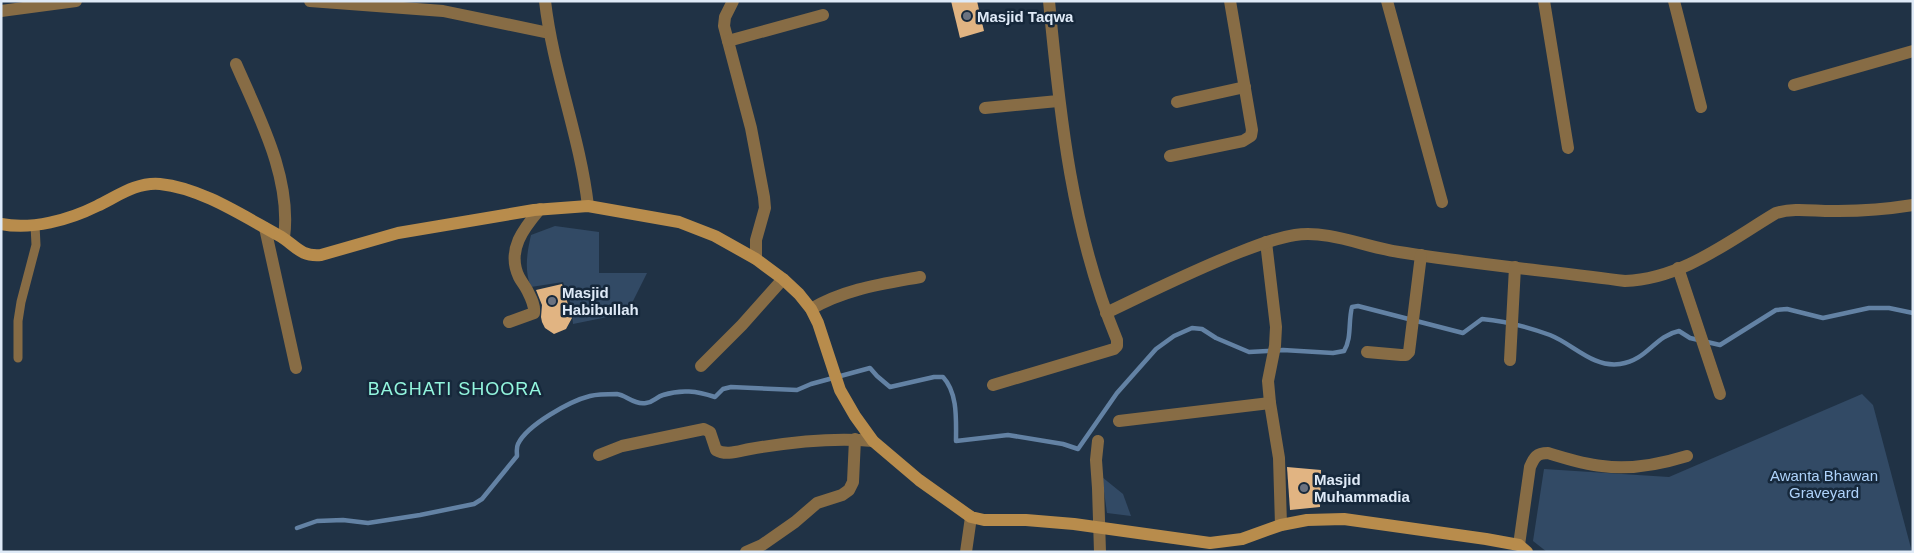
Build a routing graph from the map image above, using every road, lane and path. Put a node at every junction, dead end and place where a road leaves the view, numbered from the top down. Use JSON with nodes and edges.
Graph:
{"nodes":[{"id":1,"x":76,"y":1,"type":"edge"},
{"id":2,"x":310,"y":1,"type":"edge"},
{"id":3,"x":545,"y":1,"type":"edge"},
{"id":4,"x":733,"y":1,"type":"edge"},
{"id":5,"x":1049,"y":1,"type":"edge"},
{"id":6,"x":1230,"y":1,"type":"edge"},
{"id":7,"x":1387,"y":1,"type":"edge"},
{"id":8,"x":1544,"y":1,"type":"edge"},
{"id":9,"x":1674,"y":1,"type":"edge"},
{"id":10,"x":45,"y":3,"type":"edge"},
{"id":11,"x":1,"y":11,"type":"edge"},
{"id":12,"x":823,"y":15,"type":"dead end"},
{"id":13,"x":548,"y":33,"type":"junction"},
{"id":14,"x":728,"y":41,"type":"junction"},
{"id":15,"x":1913,"y":51,"type":"edge"},
{"id":16,"x":236,"y":64,"type":"dead end"},
{"id":17,"x":1794,"y":85,"type":"dead end"},
{"id":18,"x":1245,"y":87,"type":"junction"},
{"id":19,"x":1058,"y":101,"type":"junction"},
{"id":20,"x":1177,"y":102,"type":"dead end"},
{"id":21,"x":1701,"y":107,"type":"dead end"},
{"id":22,"x":985,"y":108,"type":"dead end"},
{"id":23,"x":1568,"y":148,"type":"dead end"},
{"id":24,"x":1170,"y":156,"type":"dead end"},
{"id":25,"x":1442,"y":202,"type":"dead end"},
{"id":26,"x":1913,"y":205,"type":"edge"},
{"id":27,"x":588,"y":206,"type":"junction"},
{"id":28,"x":540,"y":209,"type":"junction"},
{"id":29,"x":1,"y":224,"type":"edge"},
{"id":30,"x":35,"y":225,"type":"junction"},
{"id":31,"x":265,"y":228,"type":"junction"},
{"id":32,"x":284,"y":238,"type":"junction"},
{"id":33,"x":1266,"y":242,"type":"junction"},
{"id":34,"x":1421,"y":255,"type":"junction"},
{"id":35,"x":756,"y":258,"type":"junction"},
{"id":36,"x":1515,"y":267,"type":"junction"},
{"id":37,"x":1678,"y":268,"type":"junction"},
{"id":38,"x":920,"y":277,"type":"dead end"},
{"id":39,"x":783,"y":279,"type":"junction"},
{"id":40,"x":811,"y":309,"type":"junction"},
{"id":41,"x":1106,"y":313,"type":"junction"},
{"id":42,"x":509,"y":322,"type":"dead end"},
{"id":43,"x":1367,"y":352,"type":"dead end"},
{"id":44,"x":18,"y":358,"type":"dead end"},
{"id":45,"x":1510,"y":360,"type":"dead end"},
{"id":46,"x":701,"y":366,"type":"dead end"},
{"id":47,"x":296,"y":368,"type":"dead end"},
{"id":48,"x":993,"y":385,"type":"dead end"},
{"id":49,"x":1720,"y":394,"type":"dead end"},
{"id":50,"x":1270,"y":403,"type":"junction"},
{"id":51,"x":1119,"y":421,"type":"dead end"},
{"id":52,"x":855,"y":439,"type":"junction"},
{"id":53,"x":873,"y":441,"type":"junction"},
{"id":54,"x":1098,"y":441,"type":"dead end"},
{"id":55,"x":599,"y":455,"type":"dead end"},
{"id":56,"x":1687,"y":456,"type":"dead end"},
{"id":57,"x":971,"y":516,"type":"junction"},
{"id":58,"x":1281,"y":525,"type":"junction"},
{"id":59,"x":1098,"y":529,"type":"junction"},
{"id":60,"x":1523,"y":549,"type":"edge"},
{"id":61,"x":746,"y":552,"type":"edge"},
{"id":62,"x":966,"y":552,"type":"edge"},
{"id":63,"x":1100,"y":552,"type":"edge"}],
"edges":[{"from":1,"to":10,"type":"street"},
{"from":2,"to":13,"type":"street"},
{"from":3,"to":13,"type":"street"},
{"from":4,"to":14,"type":"street"},
{"from":5,"to":19,"type":"street"},
{"from":6,"to":18,"type":"street"},
{"from":7,"to":25,"type":"street"},
{"from":8,"to":23,"type":"street"},
{"from":9,"to":21,"type":"street"},
{"from":10,"to":11,"type":"street"},
{"from":12,"to":14,"type":"street"},
{"from":13,"to":27,"type":"street"},
{"from":14,"to":35,"type":"street"},
{"from":15,"to":17,"type":"street"},
{"from":16,"to":32,"type":"street"},
{"from":18,"to":20,"type":"street"},
{"from":18,"to":24,"type":"street"},
{"from":19,"to":22,"type":"street"},
{"from":19,"to":41,"type":"street"},
{"from":26,"to":37,"type":"street"},
{"from":27,"to":28,"type":"street"},
{"from":27,"to":35,"type":"street"},
{"from":28,"to":32,"type":"street"},
{"from":28,"to":42,"type":"street"},
{"from":29,"to":30,"type":"street"},
{"from":30,"to":31,"type":"street"},
{"from":30,"to":44,"type":"lane"},
{"from":31,"to":32,"type":"street"},
{"from":31,"to":47,"type":"street"},
{"from":33,"to":34,"type":"street"},
{"from":33,"to":41,"type":"street"},
{"from":33,"to":50,"type":"street"},
{"from":34,"to":36,"type":"street"},
{"from":34,"to":43,"type":"street"},
{"from":35,"to":39,"type":"street"},
{"from":36,"to":37,"type":"street"},
{"from":36,"to":45,"type":"street"},
{"from":37,"to":49,"type":"street"},
{"from":38,"to":40,"type":"street"},
{"from":39,"to":40,"type":"street"},
{"from":39,"to":46,"type":"street"},
{"from":40,"to":53,"type":"street"},
{"from":41,"to":48,"type":"street"},
{"from":50,"to":51,"type":"street"},
{"from":50,"to":58,"type":"street"},
{"from":52,"to":53,"type":"street"},
{"from":52,"to":55,"type":"street"},
{"from":52,"to":61,"type":"street"},
{"from":53,"to":57,"type":"street"},
{"from":54,"to":59,"type":"street"},
{"from":56,"to":60,"type":"street"},
{"from":57,"to":59,"type":"street"},
{"from":57,"to":62,"type":"street"},
{"from":58,"to":59,"type":"street"},
{"from":58,"to":60,"type":"street"},
{"from":59,"to":63,"type":"street"}]}
